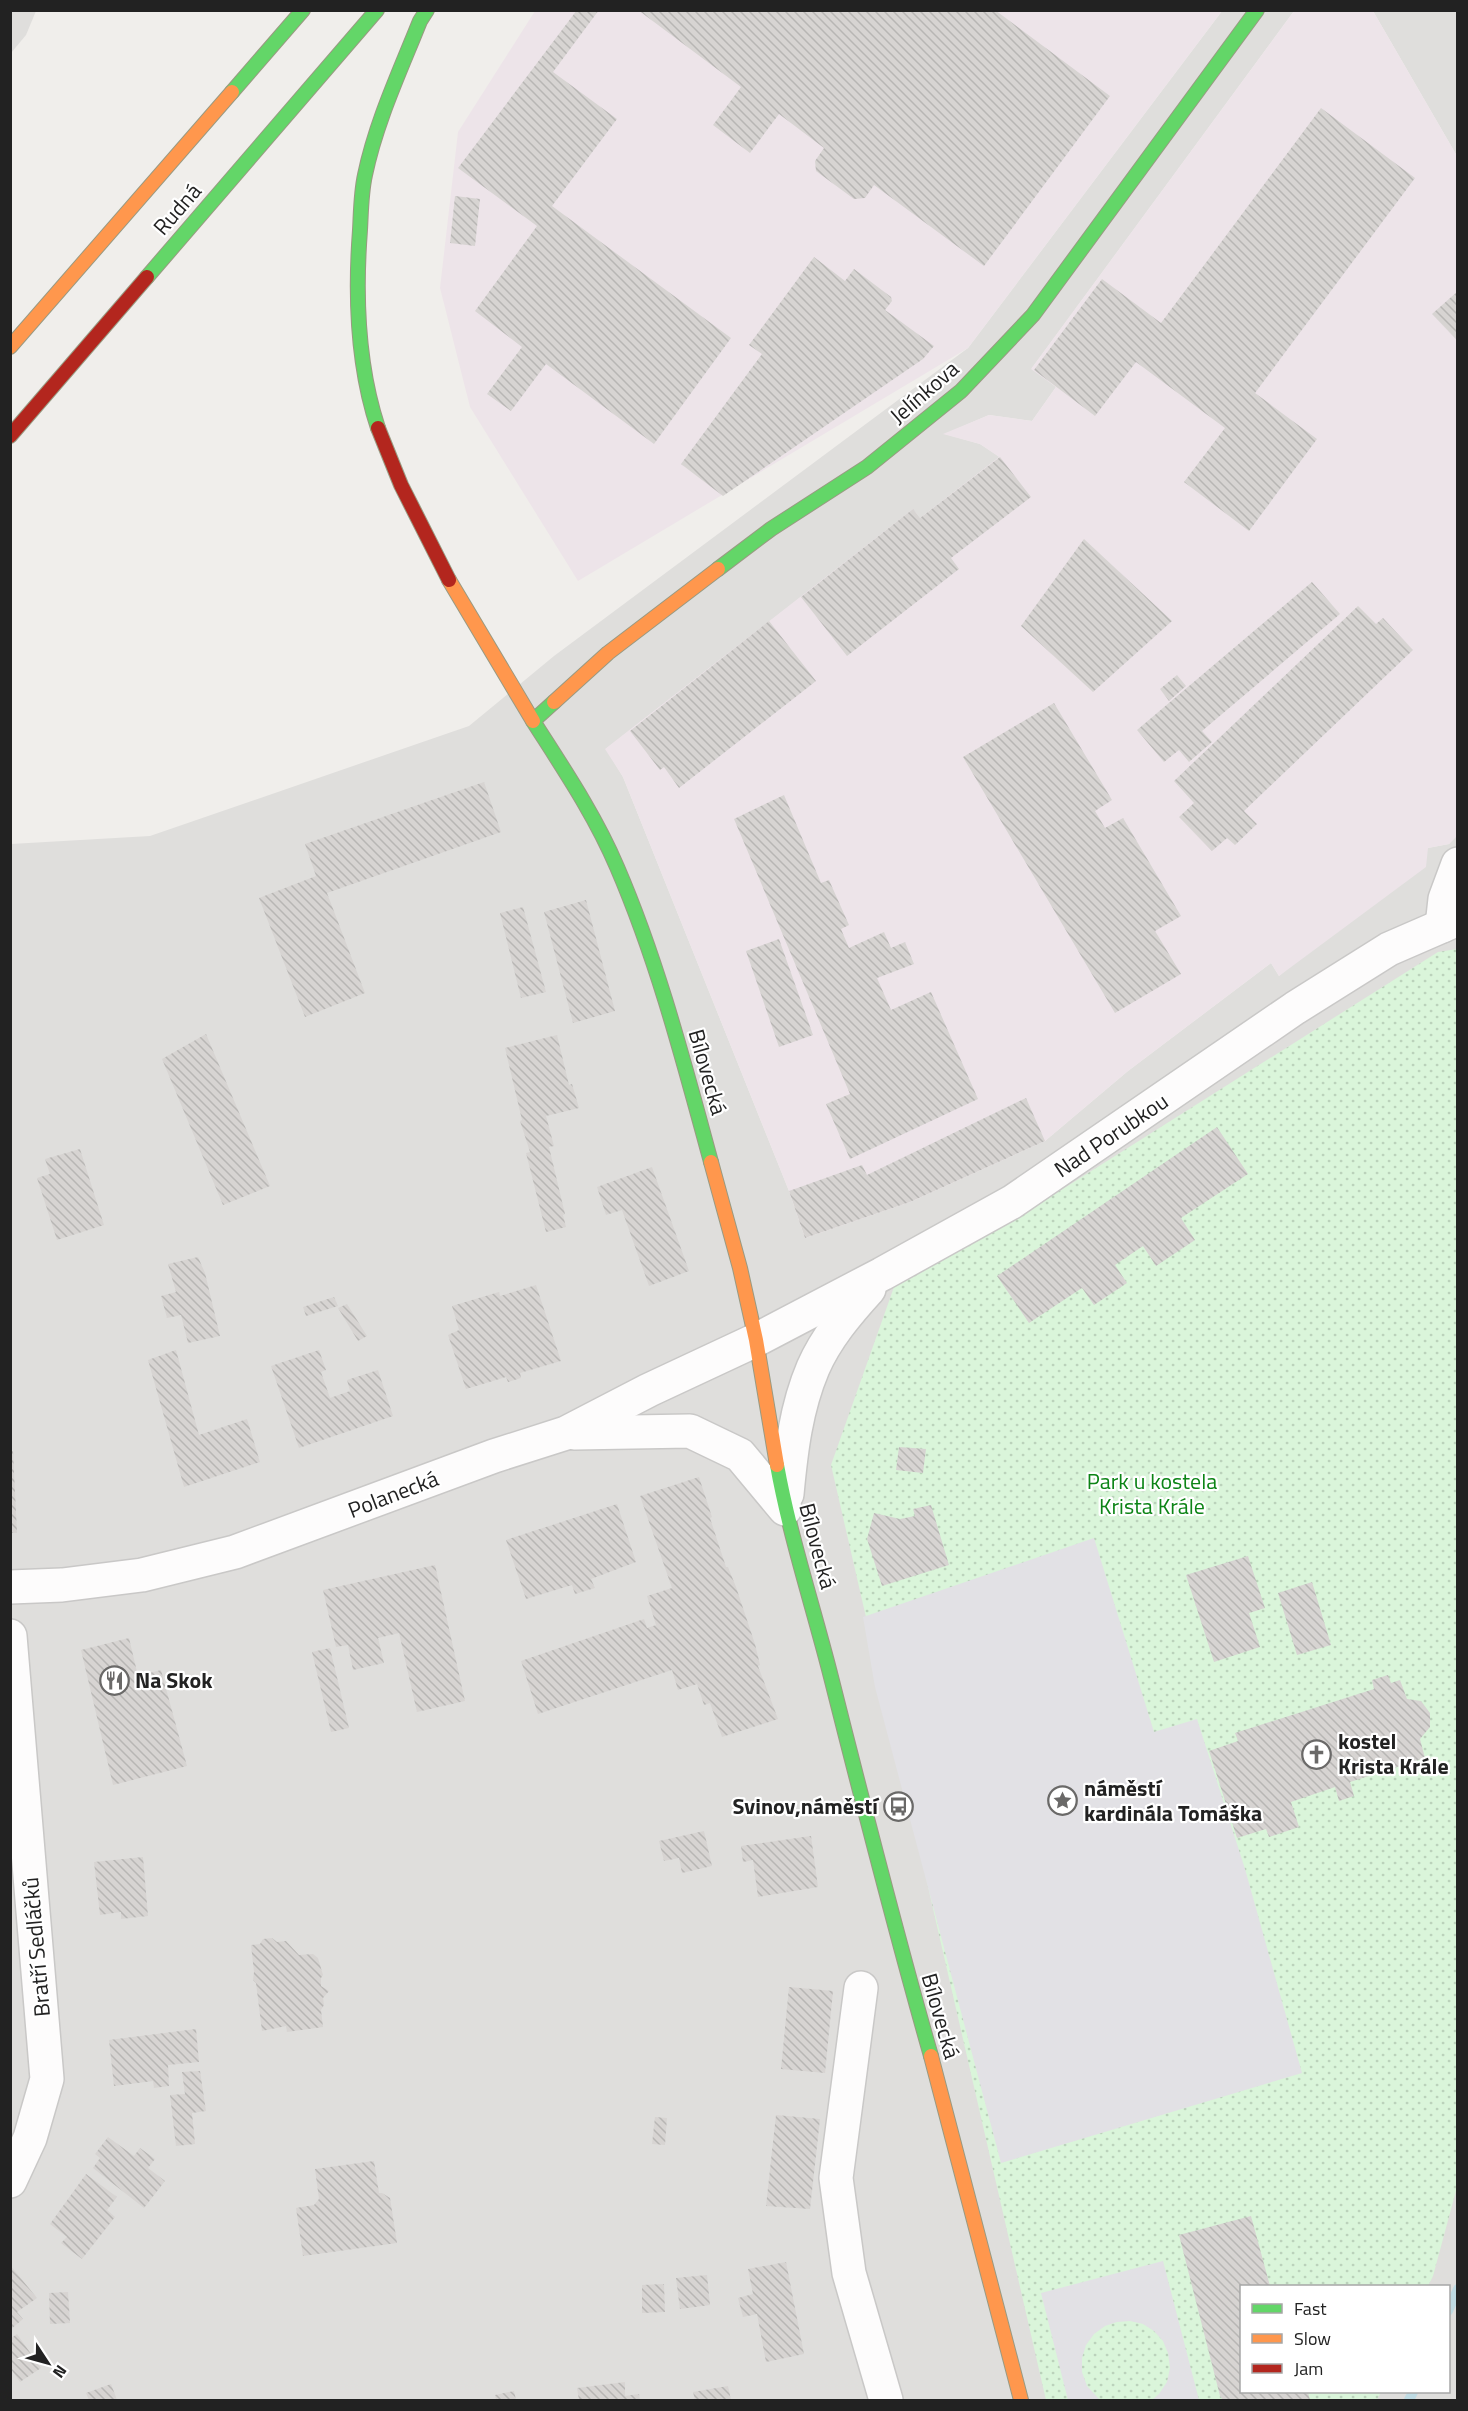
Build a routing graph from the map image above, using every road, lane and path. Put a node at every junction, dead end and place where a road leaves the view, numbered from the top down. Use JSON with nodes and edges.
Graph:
{"nodes":[{"id":1,"x":303,"y":10,"type":"edge"},
{"id":2,"x":377,"y":10,"type":"edge"},
{"id":3,"x":427,"y":10,"type":"edge"},
{"id":4,"x":1257,"y":10,"type":"edge"},
{"id":5,"x":10,"y":347,"type":"edge"},
{"id":6,"x":10,"y":436,"type":"edge"},
{"id":7,"x":533,"y":721,"type":"junction"},
{"id":8,"x":1458,"y":864,"type":"edge"},
{"id":9,"x":1450,"y":922,"type":"edge"},
{"id":10,"x":882,"y":1274,"type":"junction"},
{"id":11,"x":756,"y":1340,"type":"junction"},
{"id":12,"x":566,"y":1433,"type":"junction"},
{"id":13,"x":785,"y":1509,"type":"junction"},
{"id":14,"x":10,"y":1587,"type":"edge"},
{"id":15,"x":10,"y":1636,"type":"edge"},
{"id":16,"x":861,"y":1988,"type":"dead end"},
{"id":17,"x":10,"y":2181,"type":"edge"},
{"id":18,"x":886,"y":2400,"type":"edge"},
{"id":19,"x":1021,"y":2400,"type":"edge"}],
"edges":[{"from":1,"to":5,"type":"main road","name":"Rudná"},
{"from":2,"to":6,"type":"main road","name":"Rudná"},
{"from":3,"to":7,"type":"main road","name":"Bílovecká"},
{"from":4,"to":7,"type":"main road","name":"Jelínkova"},
{"from":7,"to":11,"type":"main road","name":"Bílovecká"},
{"from":8,"to":9,"type":"street"},
{"from":9,"to":10,"type":"street","name":"Nad Porubkou"},
{"from":10,"to":11,"type":"street","name":"Nad Porubkou"},
{"from":10,"to":13,"type":"street"},
{"from":11,"to":12,"type":"street","name":"Polanecká"},
{"from":11,"to":13,"type":"main road","name":"Bílovecká"},
{"from":12,"to":13,"type":"street"},
{"from":12,"to":14,"type":"street","name":"Polanecká"},
{"from":13,"to":19,"type":"main road","name":"Bílovecká"},
{"from":15,"to":17,"type":"street","name":"Bratří Sedláčků"},
{"from":16,"to":18,"type":"street"}]}
